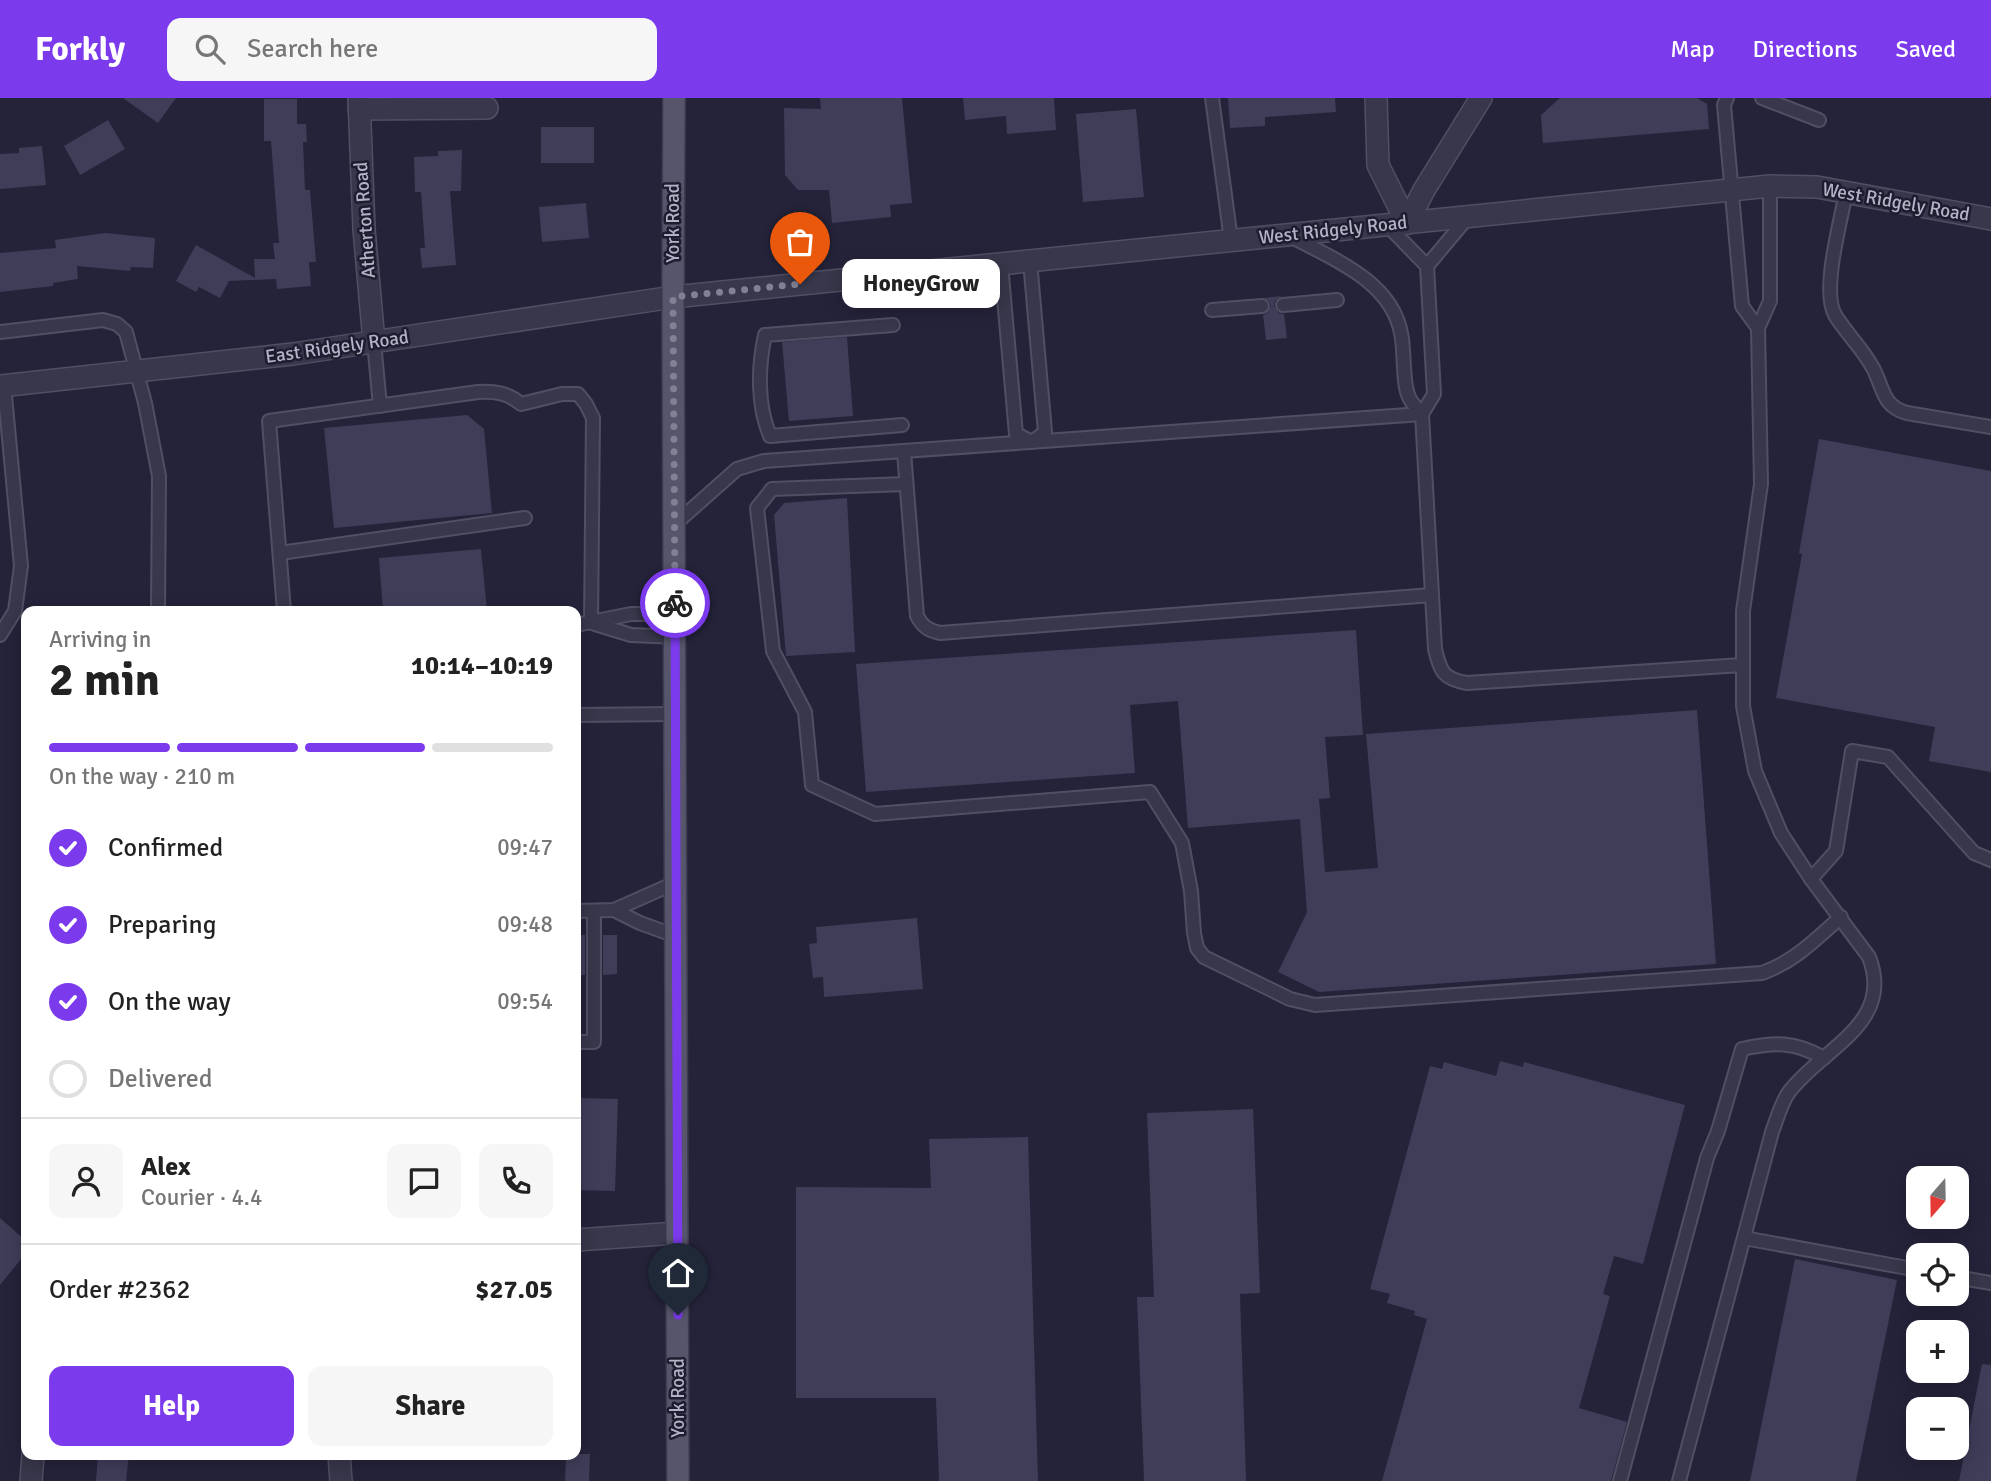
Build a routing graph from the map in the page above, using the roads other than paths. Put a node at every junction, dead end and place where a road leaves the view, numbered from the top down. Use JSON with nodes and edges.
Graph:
{"nodes":[{"id":1,"x":674,"y":98,"type":"edge"},
{"id":2,"x":1212,"y":98,"type":"edge"},
{"id":3,"x":1376,"y":98,"type":"edge"},
{"id":4,"x":1481,"y":98,"type":"edge"},
{"id":5,"x":1727,"y":98,"type":"edge"},
{"id":6,"x":1762,"y":98,"type":"edge"},
{"id":7,"x":359,"y":104,"type":"edge"},
{"id":8,"x":486,"y":108,"type":"dead end"},
{"id":9,"x":1819,"y":120,"type":"dead end"},
{"id":10,"x":1770,"y":186,"type":"junction"},
{"id":11,"x":1731,"y":189,"type":"junction"},
{"id":12,"x":1846,"y":192,"type":"junction"},
{"id":13,"x":1468,"y":217,"type":"junction"},
{"id":14,"x":1991,"y":219,"type":"edge"},
{"id":15,"x":1397,"y":224,"type":"junction"},
{"id":16,"x":1289,"y":235,"type":"junction"},
{"id":17,"x":1231,"y":240,"type":"junction"},
{"id":18,"x":1030,"y":261,"type":"junction"},
{"id":19,"x":1001,"y":264,"type":"junction"},
{"id":20,"x":1427,"y":266,"type":"junction"},
{"id":21,"x":673,"y":297,"type":"junction"},
{"id":22,"x":1337,"y":300,"type":"dead end"},
{"id":23,"x":1283,"y":305,"type":"dead end"},
{"id":24,"x":1262,"y":306,"type":"dead end"},
{"id":25,"x":1212,"y":310,"type":"dead end"},
{"id":26,"x":894,"y":325,"type":"dead end"},
{"id":27,"x":1758,"y":328,"type":"junction"},
{"id":28,"x":0,"y":332,"type":"edge"},
{"id":29,"x":374,"y":342,"type":"junction"},
{"id":30,"x":137,"y":371,"type":"junction"},
{"id":31,"x":2,"y":385,"type":"edge"},
{"id":32,"x":380,"y":406,"type":"junction"},
{"id":33,"x":1422,"y":415,"type":"junction"},
{"id":34,"x":902,"y":425,"type":"dead end"},
{"id":35,"x":1991,"y":427,"type":"edge"},
{"id":36,"x":1032,"y":442,"type":"junction"},
{"id":37,"x":904,"y":452,"type":"junction"},
{"id":38,"x":906,"y":484,"type":"junction"},
{"id":39,"x":525,"y":518,"type":"dead end"},
{"id":40,"x":675,"y":524,"type":"junction"},
{"id":41,"x":279,"y":554,"type":"junction"},
{"id":42,"x":1432,"y":596,"type":"junction"},
{"id":43,"x":158,"y":606,"type":"edge"},
{"id":44,"x":284,"y":606,"type":"edge"},
{"id":45,"x":675,"y":614,"type":"junction"},
{"id":46,"x":591,"y":623,"type":"junction"},
{"id":47,"x":581,"y":624,"type":"edge"},
{"id":48,"x":0,"y":635,"type":"edge"},
{"id":49,"x":676,"y":637,"type":"junction"},
{"id":50,"x":1742,"y":665,"type":"junction"},
{"id":51,"x":676,"y":714,"type":"junction"},
{"id":52,"x":581,"y":715,"type":"edge"},
{"id":53,"x":1991,"y":860,"type":"edge"},
{"id":54,"x":1811,"y":879,"type":"junction"},
{"id":55,"x":677,"y":882,"type":"junction"},
{"id":56,"x":614,"y":910,"type":"junction"},
{"id":57,"x":581,"y":911,"type":"edge"},
{"id":58,"x":594,"y":911,"type":"junction"},
{"id":59,"x":1841,"y":917,"type":"junction"},
{"id":60,"x":676,"y":936,"type":"junction"},
{"id":61,"x":581,"y":1042,"type":"edge"},
{"id":62,"x":1824,"y":1058,"type":"junction"},
{"id":63,"x":677,"y":1233,"type":"junction"},
{"id":64,"x":1744,"y":1238,"type":"junction"},
{"id":65,"x":581,"y":1241,"type":"edge"},
{"id":66,"x":1906,"y":1268,"type":"edge"},
{"id":67,"x":1969,"y":1279,"type":"edge"},
{"id":68,"x":1991,"y":1283,"type":"edge"},
{"id":69,"x":32,"y":1460,"type":"edge"},
{"id":70,"x":339,"y":1460,"type":"edge"},
{"id":71,"x":30,"y":1481,"type":"edge"},
{"id":72,"x":341,"y":1481,"type":"edge"},
{"id":73,"x":678,"y":1481,"type":"edge"},
{"id":74,"x":1620,"y":1481,"type":"edge"},
{"id":75,"x":1679,"y":1481,"type":"edge"}],
"edges":[{"from":1,"to":21,"type":"main road","name":"York Road"},
{"from":2,"to":17,"type":"lane"},
{"from":3,"to":15,"type":"street"},
{"from":4,"to":15,"type":"street"},
{"from":5,"to":11,"type":"lane"},
{"from":6,"to":9,"type":"lane"},
{"from":7,"to":8,"type":"street"},
{"from":7,"to":29,"type":"street","name":"Atherton Road"},
{"from":10,"to":11,"type":"street","name":"West Ridgely Road"},
{"from":10,"to":12,"type":"street","name":"West Ridgely Road"},
{"from":10,"to":27,"type":"lane"},
{"from":11,"to":13,"type":"street","name":"West Ridgely Road"},
{"from":11,"to":27,"type":"lane"},
{"from":12,"to":14,"type":"street","name":"West Ridgely Road"},
{"from":12,"to":35,"type":"lane"},
{"from":13,"to":15,"type":"street","name":"West Ridgely Road"},
{"from":13,"to":20,"type":"lane"},
{"from":15,"to":16,"type":"street","name":"West Ridgely Road"},
{"from":15,"to":20,"type":"lane"},
{"from":16,"to":17,"type":"street","name":"West Ridgely Road"},
{"from":16,"to":33,"type":"lane"},
{"from":17,"to":18,"type":"street","name":"West Ridgely Road"},
{"from":18,"to":19,"type":"street","name":"West Ridgely Road"},
{"from":18,"to":36,"type":"lane"},
{"from":19,"to":21,"type":"street","name":"West Ridgely Road"},
{"from":19,"to":36,"type":"lane"},
{"from":20,"to":33,"type":"lane"},
{"from":21,"to":29,"type":"street","name":"East Ridgely Road"},
{"from":21,"to":40,"type":"main road","name":"York Road"},
{"from":22,"to":23,"type":"lane"},
{"from":24,"to":25,"type":"lane"},
{"from":26,"to":34,"type":"lane"},
{"from":27,"to":50,"type":"lane"},
{"from":28,"to":30,"type":"lane"},
{"from":29,"to":30,"type":"street","name":"East Ridgely Road"},
{"from":29,"to":32,"type":"lane"},
{"from":30,"to":31,"type":"street","name":"East Ridgely Road"},
{"from":30,"to":43,"type":"lane"},
{"from":31,"to":48,"type":"lane"},
{"from":32,"to":41,"type":"lane"},
{"from":32,"to":46,"type":"lane"},
{"from":33,"to":36,"type":"lane"},
{"from":33,"to":42,"type":"lane"},
{"from":36,"to":37,"type":"lane"},
{"from":37,"to":38,"type":"lane"},
{"from":37,"to":40,"type":"lane"},
{"from":38,"to":42,"type":"lane"},
{"from":38,"to":59,"type":"lane"},
{"from":39,"to":41,"type":"lane"},
{"from":40,"to":45,"type":"main road","name":"York Road"},
{"from":41,"to":44,"type":"lane"},
{"from":42,"to":50,"type":"lane"},
{"from":45,"to":46,"type":"lane"},
{"from":45,"to":49,"type":"main road","name":"York Road"},
{"from":46,"to":47,"type":"lane"},
{"from":46,"to":49,"type":"lane"},
{"from":49,"to":51,"type":"main road","name":"York Road"},
{"from":50,"to":54,"type":"lane"},
{"from":51,"to":52,"type":"lane"},
{"from":51,"to":55,"type":"main road","name":"York Road"},
{"from":53,"to":54,"type":"lane"},
{"from":54,"to":59,"type":"lane"},
{"from":55,"to":56,"type":"lane"},
{"from":55,"to":60,"type":"main road","name":"York Road"},
{"from":56,"to":58,"type":"lane"},
{"from":56,"to":60,"type":"lane"},
{"from":57,"to":58,"type":"lane"},
{"from":58,"to":61,"type":"lane"},
{"from":59,"to":62,"type":"lane"},
{"from":60,"to":63,"type":"main road","name":"York Road"},
{"from":62,"to":64,"type":"lane"},
{"from":62,"to":74,"type":"lane"},
{"from":63,"to":65,"type":"street"},
{"from":63,"to":73,"type":"main road","name":"York Road"},
{"from":64,"to":66,"type":"lane"},
{"from":64,"to":75,"type":"lane"},
{"from":67,"to":68,"type":"lane"},
{"from":69,"to":71,"type":"street"},
{"from":70,"to":72,"type":"street"}]}
